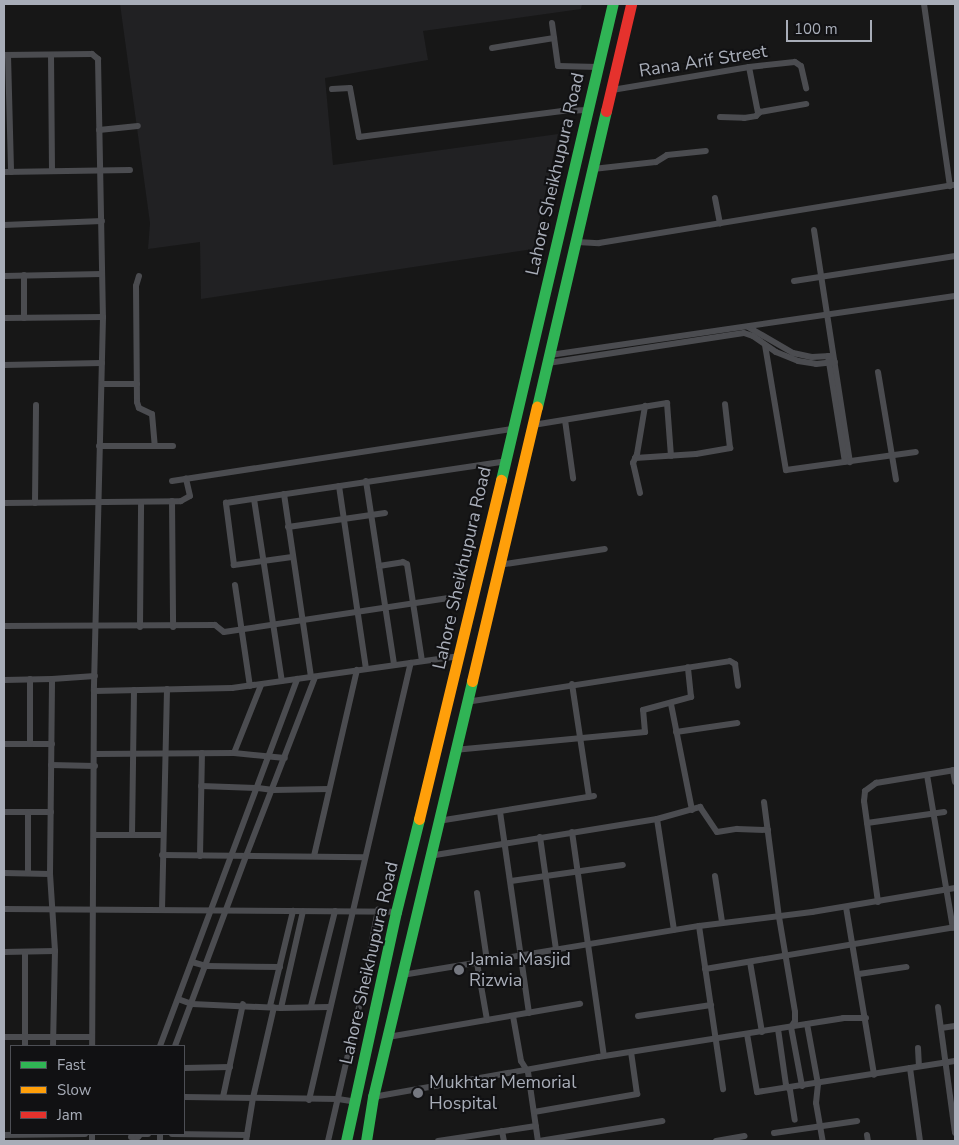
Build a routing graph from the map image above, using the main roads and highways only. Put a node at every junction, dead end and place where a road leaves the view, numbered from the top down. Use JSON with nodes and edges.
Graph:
{"nodes":[{"id":1,"x":613,"y":4,"type":"edge"},
{"id":2,"x":631,"y":4,"type":"edge"},
{"id":3,"x":610,"y":20,"type":"junction"},
{"id":4,"x":627,"y":23,"type":"junction"},
{"id":5,"x":346,"y":1141,"type":"edge"},
{"id":6,"x":366,"y":1141,"type":"edge"}],
"edges":[{"from":1,"to":3,"type":"highway","name":"Lahore Sheikhupura Road"},
{"from":2,"to":4,"type":"highway","name":"Lahore Sheikhupura Road"},
{"from":3,"to":4,"type":"highway"},
{"from":3,"to":5,"type":"highway","name":"Lahore Sheikhupura Road"},
{"from":4,"to":6,"type":"highway","name":"Lahore Sheikhupura Road"}]}
